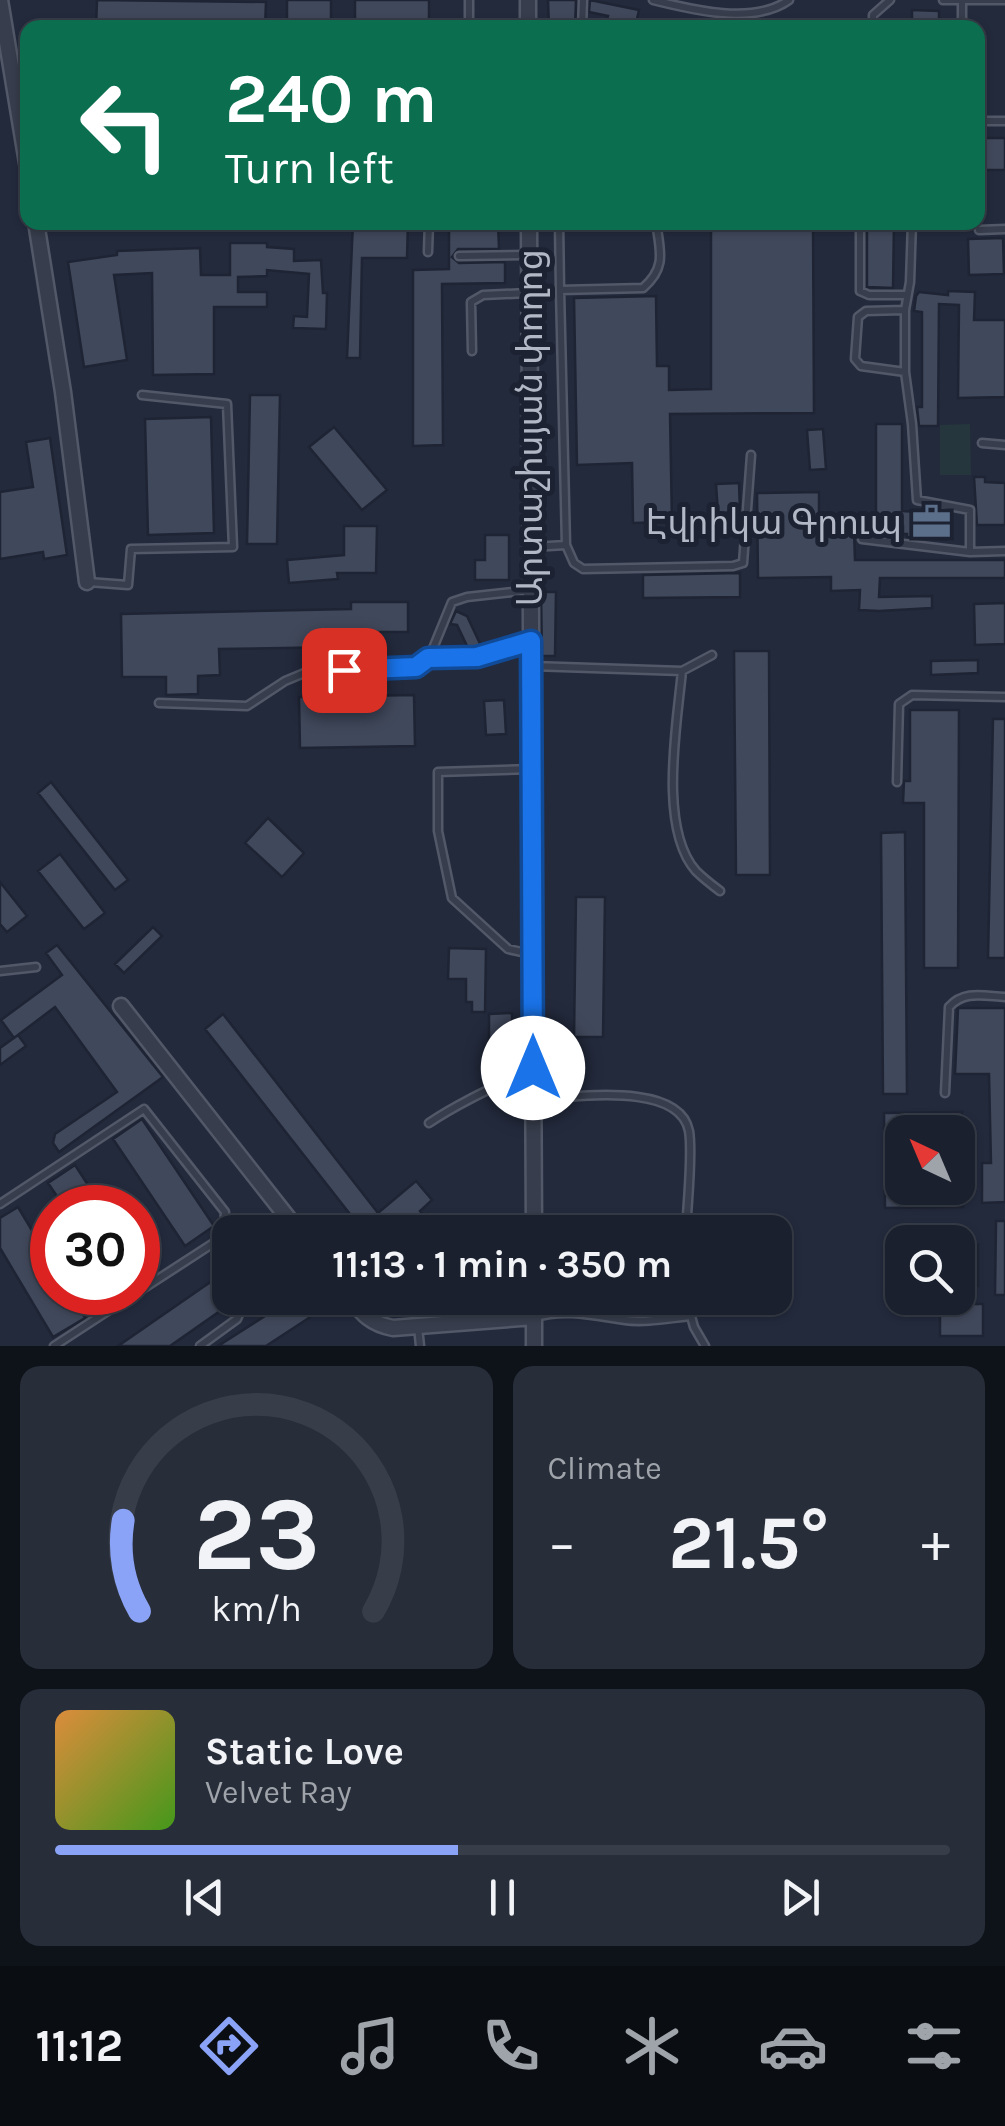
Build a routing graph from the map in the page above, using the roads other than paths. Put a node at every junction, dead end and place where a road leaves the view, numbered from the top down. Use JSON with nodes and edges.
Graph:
{"nodes":[{"id":1,"x":0,"y":0,"type":"edge"},
{"id":2,"x":653,"y":0,"type":"edge"},
{"id":3,"x":790,"y":0,"type":"edge"},
{"id":4,"x":890,"y":0,"type":"edge"},
{"id":5,"x":943,"y":0,"type":"edge"},
{"id":6,"x":962,"y":0,"type":"edge"},
{"id":7,"x":1005,"y":0,"type":"edge"},
{"id":8,"x":873,"y":20,"type":"edge"},
{"id":9,"x":20,"y":121,"type":"edge"},
{"id":10,"x":37,"y":230,"type":"edge"},
{"id":11,"x":428,"y":230,"type":"edge"},
{"id":12,"x":529,"y":230,"type":"edge"},
{"id":13,"x":559,"y":230,"type":"edge"},
{"id":14,"x":657,"y":230,"type":"edge"},
{"id":15,"x":860,"y":230,"type":"edge"},
{"id":16,"x":912,"y":230,"type":"edge"},
{"id":17,"x":428,"y":252,"type":"dead end"},
{"id":18,"x":529,"y":255,"type":"junction"},
{"id":19,"x":459,"y":256,"type":"dead end"},
{"id":20,"x":560,"y":290,"type":"junction"},
{"id":21,"x":529,"y":294,"type":"junction"},
{"id":22,"x":908,"y":296,"type":"junction"},
{"id":23,"x":904,"y":310,"type":"junction"},
{"id":24,"x":472,"y":351,"type":"dead end"},
{"id":25,"x":905,"y":372,"type":"junction"},
{"id":26,"x":142,"y":396,"type":"dead end"},
{"id":27,"x":982,"y":443,"type":"dead end"},
{"id":28,"x":1005,"y":444,"type":"edge"},
{"id":29,"x":751,"y":455,"type":"dead end"},
{"id":30,"x":862,"y":540,"type":"dead end"},
{"id":31,"x":566,"y":545,"type":"junction"},
{"id":32,"x":530,"y":547,"type":"junction"},
{"id":33,"x":1005,"y":551,"type":"edge"},
{"id":34,"x":970,"y":552,"type":"junction"},
{"id":35,"x":86,"y":582,"type":"joint"},
{"id":36,"x":531,"y":590,"type":"junction"},
{"id":37,"x":531,"y":641,"type":"junction"},
{"id":38,"x":712,"y":655,"type":"dead end"},
{"id":39,"x":428,"y":658,"type":"junction"},
{"id":40,"x":531,"y":666,"type":"junction"},
{"id":41,"x":682,"y":671,"type":"junction"},
{"id":42,"x":1005,"y":698,"type":"edge"},
{"id":43,"x":159,"y":703,"type":"dead end"},
{"id":44,"x":532,"y":769,"type":"junction"},
{"id":45,"x":897,"y":782,"type":"dead end"},
{"id":46,"x":720,"y":891,"type":"dead end"},
{"id":47,"x":532,"y":954,"type":"junction"},
{"id":48,"x":36,"y":967,"type":"dead end"},
{"id":49,"x":0,"y":972,"type":"edge"},
{"id":50,"x":1005,"y":997,"type":"edge"},
{"id":51,"x":121,"y":1006,"type":"dead end"},
{"id":52,"x":533,"y":1068,"type":"junction"},
{"id":53,"x":944,"y":1092,"type":"dead end"},
{"id":54,"x":533,"y":1098,"type":"junction"},
{"id":55,"x":429,"y":1123,"type":"dead end"},
{"id":56,"x":0,"y":1204,"type":"edge"},
{"id":57,"x":225,"y":1215,"type":"edge"},
{"id":58,"x":286,"y":1215,"type":"edge"},
{"id":59,"x":534,"y":1215,"type":"edge"},
{"id":60,"x":687,"y":1215,"type":"edge"},
{"id":61,"x":212,"y":1244,"type":"edge"},
{"id":62,"x":160,"y":1277,"type":"edge"},
{"id":63,"x":102,"y":1315,"type":"edge"},
{"id":64,"x":239,"y":1315,"type":"edge"},
{"id":65,"x":364,"y":1315,"type":"edge"},
{"id":66,"x":691,"y":1316,"type":"joint"},
{"id":67,"x":534,"y":1317,"type":"junction"},
{"id":68,"x":418,"y":1326,"type":"junction"},
{"id":69,"x":54,"y":1346,"type":"edge"},
{"id":70,"x":200,"y":1346,"type":"edge"},
{"id":71,"x":420,"y":1346,"type":"edge"},
{"id":72,"x":534,"y":1346,"type":"edge"},
{"id":73,"x":705,"y":1346,"type":"edge"}],
"edges":[{"from":1,"to":9,"type":"street"},
{"from":2,"to":3,"type":"lane"},
{"from":4,"to":8,"type":"lane"},
{"from":5,"to":6,"type":"lane"},
{"from":6,"to":7,"type":"lane"},
{"from":10,"to":35,"type":"street"},
{"from":11,"to":17,"type":"lane"},
{"from":12,"to":18,"type":"street","name":"Արտաշիսյան փողոց"},
{"from":13,"to":20,"type":"lane"},
{"from":14,"to":20,"type":"lane"},
{"from":15,"to":22,"type":"lane"},
{"from":16,"to":22,"type":"lane"},
{"from":18,"to":19,"type":"lane"},
{"from":18,"to":21,"type":"street","name":"Արտաշիսյան փողոց"},
{"from":20,"to":31,"type":"lane"},
{"from":21,"to":24,"type":"lane"},
{"from":21,"to":32,"type":"street","name":"Արտաշիսյան փողոց"},
{"from":22,"to":23,"type":"lane"},
{"from":23,"to":25,"type":"lane"},
{"from":23,"to":25,"type":"lane"},
{"from":25,"to":34,"type":"lane"},
{"from":26,"to":35,"type":"lane"},
{"from":27,"to":28,"type":"lane"},
{"from":29,"to":31,"type":"lane"},
{"from":30,"to":34,"type":"lane"},
{"from":31,"to":32,"type":"lane"},
{"from":32,"to":36,"type":"street","name":"Արտաշիսյան փողոց"},
{"from":33,"to":34,"type":"lane"},
{"from":36,"to":37,"type":"street","name":"Արտաշիսյան փողոց"},
{"from":36,"to":39,"type":"lane"},
{"from":37,"to":39,"type":"lane"},
{"from":37,"to":40,"type":"street","name":"Արտաշիսյան փողոց"},
{"from":38,"to":41,"type":"lane"},
{"from":39,"to":43,"type":"lane"},
{"from":40,"to":41,"type":"lane"},
{"from":40,"to":44,"type":"street","name":"Արտաշիսյան փողոց"},
{"from":41,"to":46,"type":"lane"},
{"from":42,"to":45,"type":"lane"},
{"from":44,"to":47,"type":"street","name":"Արտաշիսյան փողոց"},
{"from":44,"to":47,"type":"lane"},
{"from":47,"to":52,"type":"street","name":"Արտաշիսյան փողոց"},
{"from":48,"to":49,"type":"lane"},
{"from":50,"to":53,"type":"lane"},
{"from":51,"to":58,"type":"street"},
{"from":52,"to":54,"type":"street","name":"Արտաշիսյան փողոց"},
{"from":52,"to":55,"type":"lane"},
{"from":54,"to":59,"type":"street","name":"Արտաշիսյան փողոց"},
{"from":54,"to":60,"type":"lane"},
{"from":56,"to":57,"type":"lane"},
{"from":61,"to":62,"type":"lane"},
{"from":63,"to":69,"type":"lane"},
{"from":64,"to":70,"type":"lane"},
{"from":65,"to":68,"type":"street"},
{"from":66,"to":67,"type":"lane"},
{"from":66,"to":73,"type":"lane"},
{"from":67,"to":68,"type":"street"},
{"from":67,"to":72,"type":"street"},
{"from":68,"to":71,"type":"lane"}]}
